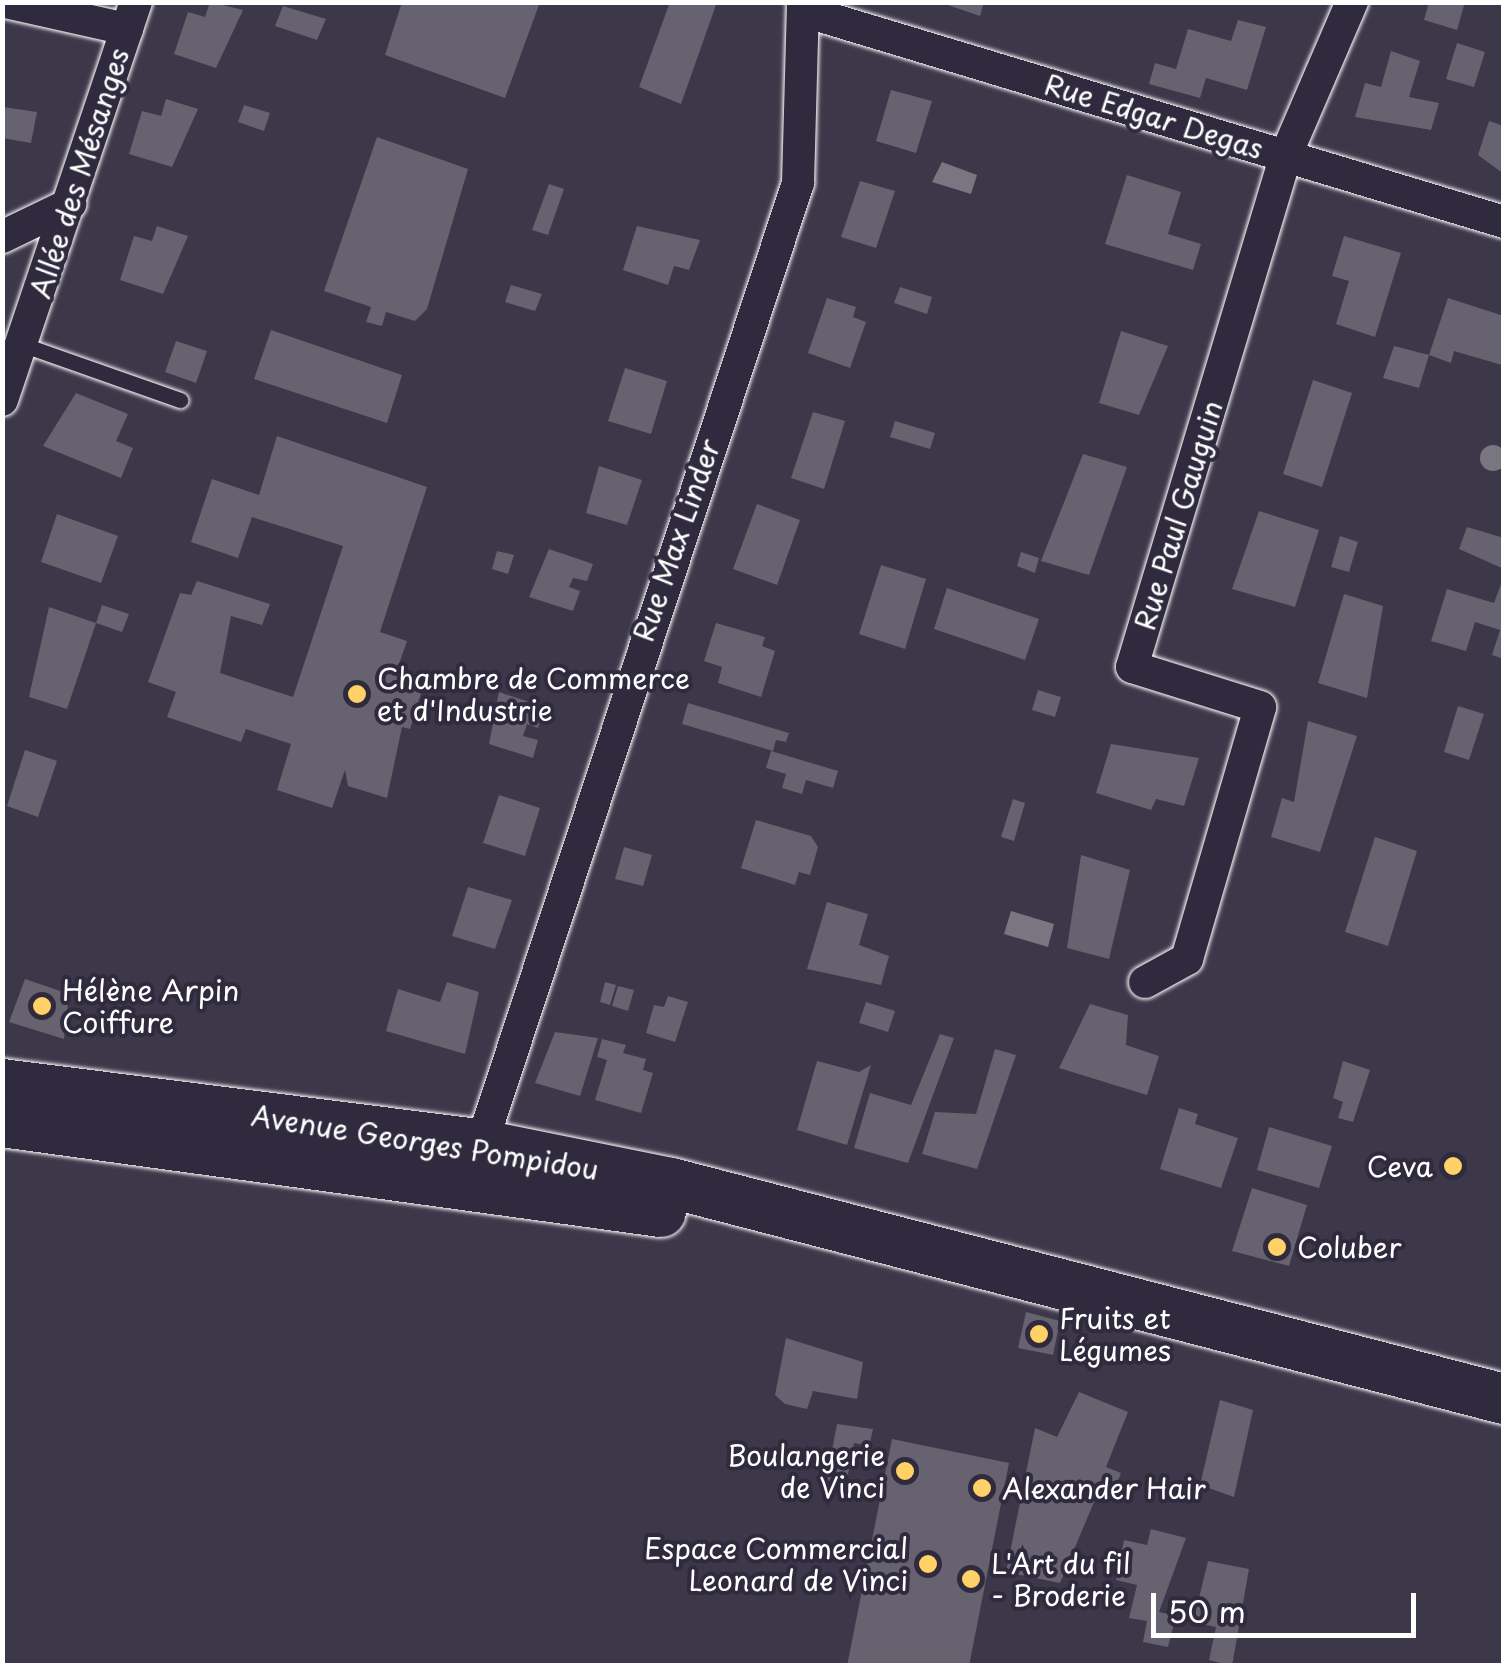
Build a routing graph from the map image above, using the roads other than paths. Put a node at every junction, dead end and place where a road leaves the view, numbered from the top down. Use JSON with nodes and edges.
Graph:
{"nodes":[{"id":1,"x":5,"y":2,"type":"edge"},
{"id":2,"x":1352,"y":2,"type":"edge"},
{"id":3,"x":803,"y":7,"type":"edge"},
{"id":4,"x":131,"y":16,"type":"edge"},
{"id":5,"x":1286,"y":155,"type":"junction"},
{"id":6,"x":70,"y":204,"type":"junction"},
{"id":7,"x":1504,"y":222,"type":"edge"},
{"id":8,"x":2,"y":237,"type":"edge"},
{"id":9,"x":21,"y":344,"type":"junction"},
{"id":10,"x":2,"y":400,"type":"edge"},
{"id":11,"x":180,"y":400,"type":"dead end"},
{"id":12,"x":1145,"y":982,"type":"dead end"},
{"id":13,"x":2,"y":1084,"type":"edge"},
{"id":14,"x":2,"y":1122,"type":"edge"},
{"id":15,"x":474,"y":1165,"type":"junction"},
{"id":16,"x":1504,"y":1399,"type":"edge"}],
"edges":[{"from":1,"to":4,"type":"street"},
{"from":2,"to":5,"type":"street","name":"Rue Paul Gauguin"},
{"from":3,"to":5,"type":"street","name":"Rue Edgar Degas"},
{"from":3,"to":15,"type":"street","name":"Rue Max Linder"},
{"from":4,"to":6,"type":"street","name":"Allée des Mésanges"},
{"from":5,"to":7,"type":"street","name":"Rue Edgar Degas"},
{"from":5,"to":12,"type":"street","name":"Rue Paul Gauguin"},
{"from":6,"to":8,"type":"street"},
{"from":6,"to":9,"type":"street","name":"Allée des Mésanges"},
{"from":9,"to":10,"type":"street","name":"Allée des Mésanges"},
{"from":9,"to":11,"type":"lane"},
{"from":13,"to":15,"type":"main road","name":"Avenue Georges Pompidou"},
{"from":14,"to":15,"type":"main road","name":"Avenue Georges Pompidou"},
{"from":15,"to":16,"type":"main road","name":"Avenue Georges Pompidou"}]}
